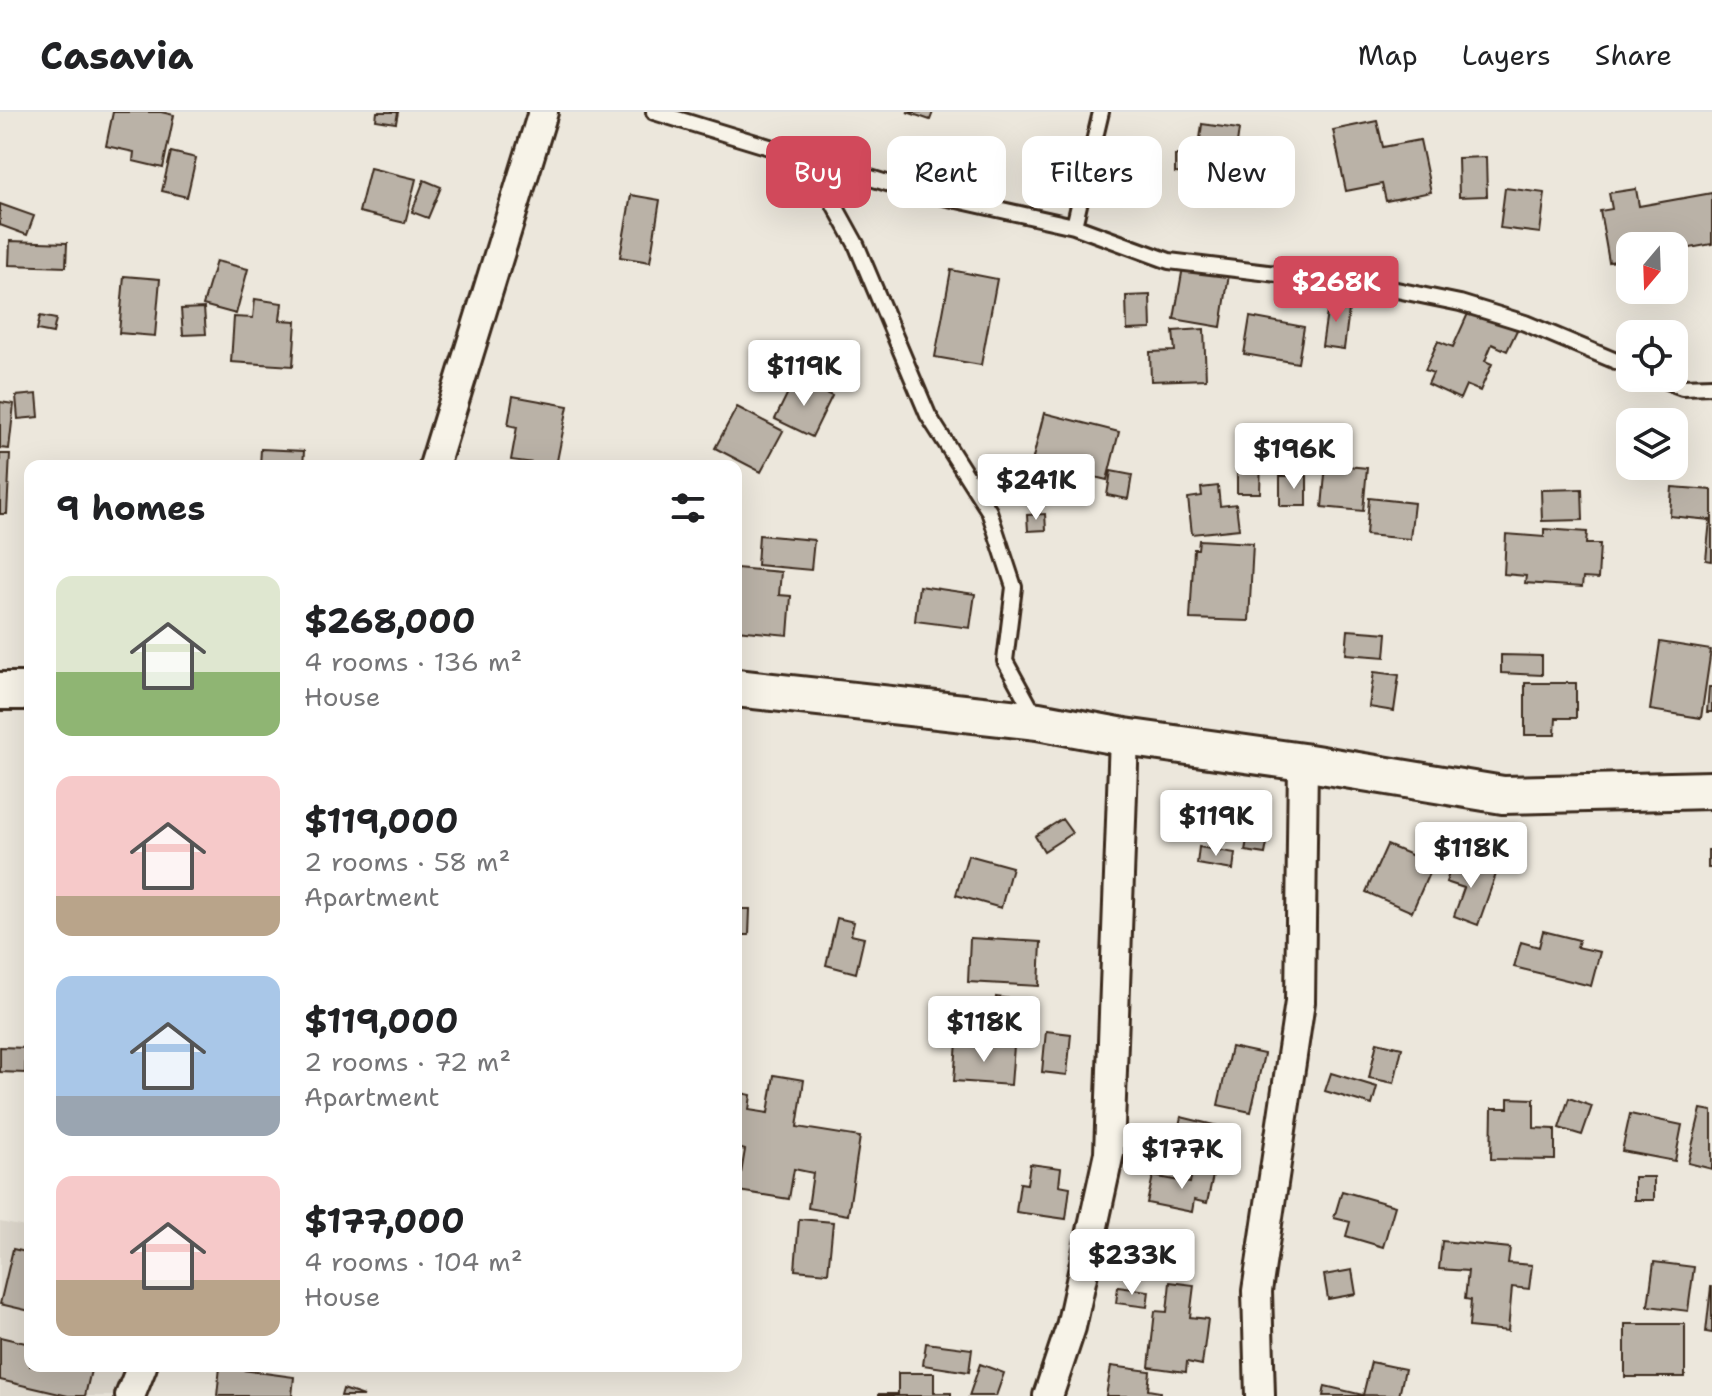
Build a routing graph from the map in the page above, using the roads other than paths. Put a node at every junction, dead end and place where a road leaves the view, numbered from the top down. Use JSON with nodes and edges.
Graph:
{"nodes":[{"id":1,"x":543,"y":112,"type":"edge"},
{"id":2,"x":654,"y":112,"type":"edge"},
{"id":3,"x":1101,"y":112,"type":"edge"},
{"id":4,"x":766,"y":146,"type":"edge"},
{"id":5,"x":871,"y":178,"type":"edge"},
{"id":6,"x":836,"y":208,"type":"edge"},
{"id":7,"x":1074,"y":226,"type":"junction"},
{"id":8,"x":1616,"y":361,"type":"edge"},
{"id":9,"x":1712,"y":386,"type":"edge"},
{"id":10,"x":1688,"y":387,"type":"edge"},
{"id":11,"x":436,"y":460,"type":"edge"},
{"id":12,"x":742,"y":689,"type":"edge"},
{"id":13,"x":0,"y":691,"type":"edge"},
{"id":14,"x":24,"y":691,"type":"edge"},
{"id":15,"x":1038,"y":721,"type":"junction"},
{"id":16,"x":1124,"y":737,"type":"junction"},
{"id":17,"x":1303,"y":762,"type":"junction"},
{"id":18,"x":1712,"y":790,"type":"edge"},
{"id":19,"x":140,"y":1372,"type":"edge"},
{"id":20,"x":130,"y":1396,"type":"edge"},
{"id":21,"x":1048,"y":1396,"type":"edge"},
{"id":22,"x":1260,"y":1396,"type":"edge"}],
"edges":[{"from":1,"to":11,"type":"street"},
{"from":2,"to":4,"type":"lane"},
{"from":3,"to":7,"type":"lane"},
{"from":5,"to":7,"type":"lane"},
{"from":6,"to":15,"type":"lane"},
{"from":7,"to":8,"type":"lane"},
{"from":9,"to":10,"type":"lane"},
{"from":12,"to":15,"type":"street"},
{"from":13,"to":14,"type":"street"},
{"from":15,"to":16,"type":"street"},
{"from":16,"to":17,"type":"street"},
{"from":16,"to":21,"type":"street"},
{"from":17,"to":18,"type":"street"},
{"from":17,"to":22,"type":"street"},
{"from":19,"to":20,"type":"street"}]}
